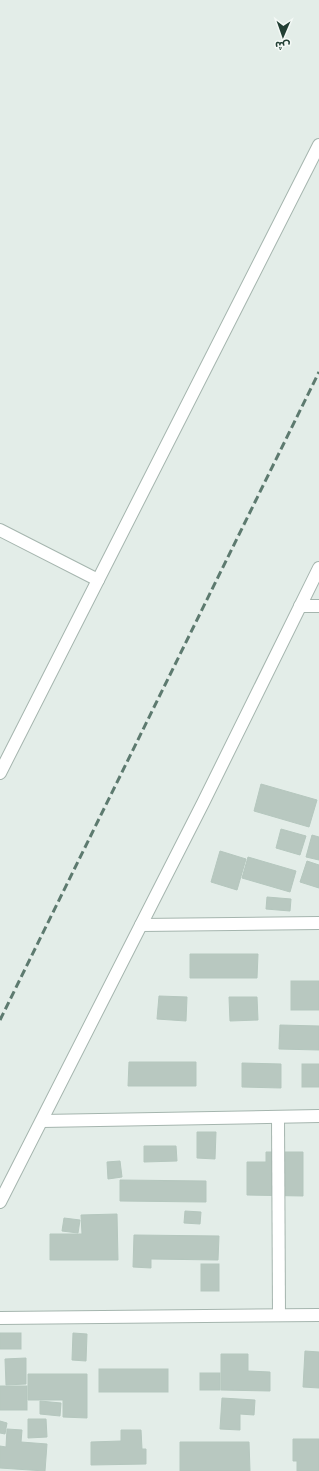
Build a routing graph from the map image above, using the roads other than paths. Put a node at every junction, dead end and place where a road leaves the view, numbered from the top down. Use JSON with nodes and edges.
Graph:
{"nodes":[{"id":1,"x":319,"y":145,"type":"edge"},
{"id":2,"x":0,"y":530,"type":"edge"},
{"id":3,"x":319,"y":568,"type":"edge"},
{"id":4,"x":98,"y":580,"type":"junction"},
{"id":5,"x":300,"y":606,"type":"junction"},
{"id":6,"x":319,"y":606,"type":"edge"},
{"id":7,"x":0,"y":773,"type":"edge"},
{"id":8,"x":319,"y":923,"type":"edge"},
{"id":9,"x":141,"y":925,"type":"junction"},
{"id":10,"x":278,"y":1116,"type":"junction"},
{"id":11,"x":319,"y":1116,"type":"edge"},
{"id":12,"x":42,"y":1121,"type":"junction"},
{"id":13,"x":0,"y":1202,"type":"edge"},
{"id":14,"x":278,"y":1315,"type":"junction"},
{"id":15,"x":319,"y":1315,"type":"edge"},
{"id":16,"x":0,"y":1318,"type":"edge"}],
"edges":[{"from":1,"to":4,"type":"street"},
{"from":2,"to":4,"type":"street"},
{"from":3,"to":5,"type":"street"},
{"from":4,"to":7,"type":"street"},
{"from":5,"to":6,"type":"street"},
{"from":5,"to":9,"type":"street"},
{"from":8,"to":9,"type":"street"},
{"from":9,"to":12,"type":"street"},
{"from":10,"to":11,"type":"street"},
{"from":10,"to":12,"type":"street"},
{"from":10,"to":14,"type":"street"},
{"from":12,"to":13,"type":"street"},
{"from":14,"to":15,"type":"street"},
{"from":14,"to":16,"type":"street"}]}
